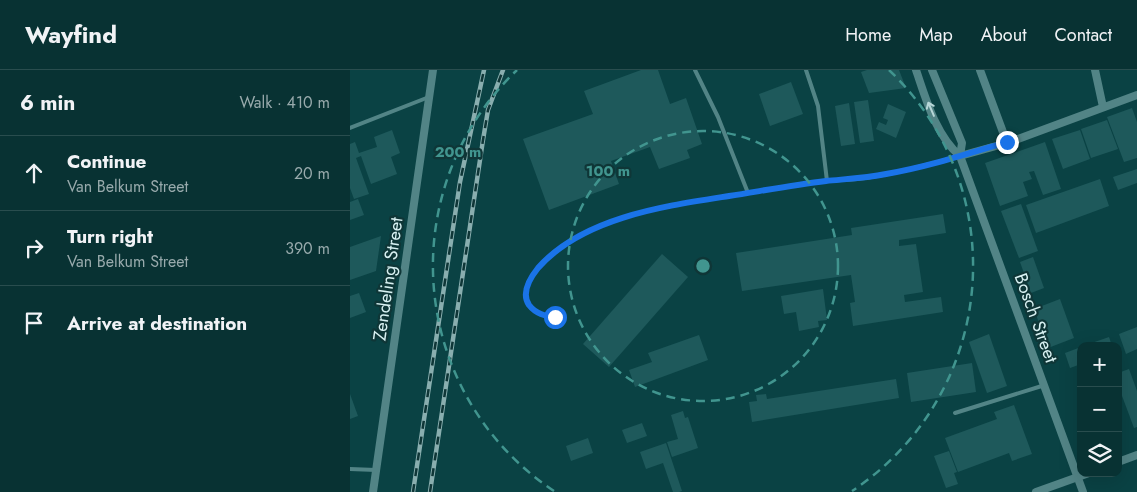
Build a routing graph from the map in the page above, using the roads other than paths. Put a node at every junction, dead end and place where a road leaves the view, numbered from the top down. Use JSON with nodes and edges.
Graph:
{"nodes":[{"id":1,"x":433,"y":70,"type":"edge"},
{"id":2,"x":695,"y":70,"type":"edge"},
{"id":3,"x":806,"y":70,"type":"edge"},
{"id":4,"x":916,"y":70,"type":"edge"},
{"id":5,"x":932,"y":70,"type":"edge"},
{"id":6,"x":980,"y":70,"type":"edge"},
{"id":7,"x":1095,"y":70,"type":"edge"},
{"id":8,"x":1137,"y":95,"type":"edge"},
{"id":9,"x":430,"y":97,"type":"junction"},
{"id":10,"x":1103,"y":107,"type":"junction"},
{"id":11,"x":350,"y":128,"type":"edge"},
{"id":12,"x":1007,"y":142,"type":"junction"},
{"id":13,"x":960,"y":156,"type":"junction"},
{"id":14,"x":827,"y":181,"type":"junction"},
{"id":15,"x":748,"y":193,"type":"junction"},
{"id":16,"x":555,"y":317,"type":"dead end"},
{"id":17,"x":1045,"y":385,"type":"junction"},
{"id":18,"x":955,"y":413,"type":"dead end"},
{"id":19,"x":1137,"y":455,"type":"edge"},
{"id":20,"x":1122,"y":461,"type":"edge"},
{"id":21,"x":350,"y":469,"type":"edge"},
{"id":22,"x":376,"y":470,"type":"junction"},
{"id":23,"x":1078,"y":478,"type":"junction"},
{"id":24,"x":373,"y":492,"type":"edge"},
{"id":25,"x":1036,"y":492,"type":"edge"},
{"id":26,"x":1083,"y":492,"type":"edge"}],
"edges":[{"from":1,"to":9,"type":"street","name":"Zendeling Street"},
{"from":2,"to":15,"type":"lane"},
{"from":3,"to":14,"type":"lane"},
{"from":13,"to":4,"type":"street","name":"Bosch Street","one_way":true},
{"from":5,"to":13,"type":"street","name":"Bosch Street"},
{"from":6,"to":12,"type":"street"},
{"from":7,"to":10,"type":"street"},
{"from":8,"to":10,"type":"street"},
{"from":9,"to":11,"type":"lane"},
{"from":9,"to":22,"type":"street","name":"Zendeling Street"},
{"from":10,"to":12,"type":"street"},
{"from":12,"to":13,"type":"street"},
{"from":13,"to":14,"type":"lane"},
{"from":13,"to":17,"type":"street","name":"Bosch Street"},
{"from":14,"to":15,"type":"lane"},
{"from":15,"to":16,"type":"lane"},
{"from":17,"to":18,"type":"lane"},
{"from":17,"to":23,"type":"street","name":"Bosch Street"},
{"from":19,"to":20,"type":"street"},
{"from":21,"to":22,"type":"lane"},
{"from":22,"to":24,"type":"street","name":"Zendeling Street"},
{"from":23,"to":25,"type":"street"},
{"from":23,"to":26,"type":"street","name":"Bosch Street"}]}
